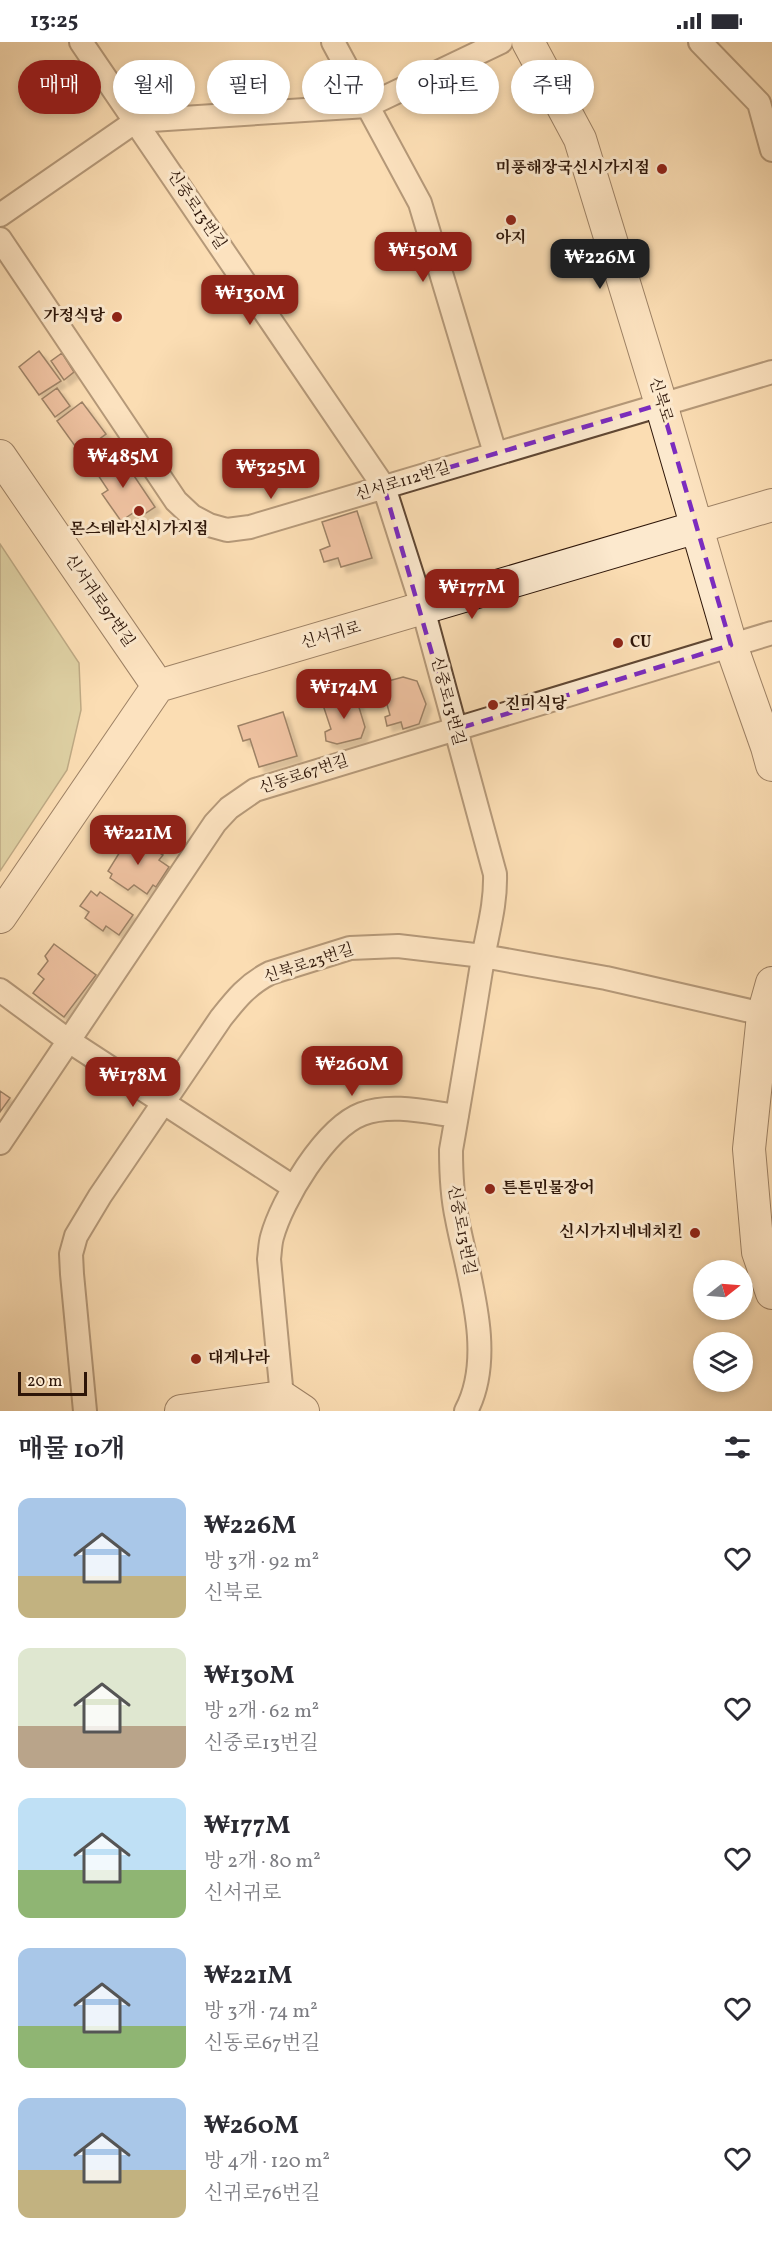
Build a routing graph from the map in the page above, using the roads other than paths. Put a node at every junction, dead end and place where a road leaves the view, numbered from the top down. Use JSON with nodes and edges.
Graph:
{"nodes":[{"id":1,"x":81,"y":42,"type":"edge"},
{"id":2,"x":333,"y":42,"type":"edge"},
{"id":3,"x":501,"y":42,"type":"edge"},
{"id":4,"x":528,"y":42,"type":"edge"},
{"id":5,"x":700,"y":42,"type":"edge"},
{"id":6,"x":343,"y":60,"type":"edge"},
{"id":7,"x":384,"y":98,"type":"edge"},
{"id":8,"x":302,"y":110,"type":"edge"},
{"id":9,"x":371,"y":114,"type":"edge"},
{"id":10,"x":136,"y":121,"type":"junction"},
{"id":11,"x":772,"y":150,"type":"edge"},
{"id":12,"x":0,"y":215,"type":"edge"},
{"id":13,"x":0,"y":239,"type":"edge"},
{"id":14,"x":772,"y":372,"type":"edge"},
{"id":15,"x":661,"y":404,"type":"junction"},
{"id":16,"x":495,"y":453,"type":"junction"},
{"id":17,"x":0,"y":456,"type":"edge"},
{"id":18,"x":384,"y":487,"type":"junction"},
{"id":19,"x":772,"y":505,"type":"edge"},
{"id":20,"x":697,"y":528,"type":"junction"},
{"id":21,"x":423,"y":609,"type":"junction"},
{"id":22,"x":772,"y":633,"type":"edge"},
{"id":23,"x":731,"y":645,"type":"junction"},
{"id":24,"x":158,"y":686,"type":"junction"},
{"id":25,"x":454,"y":730,"type":"junction"},
{"id":26,"x":772,"y":765,"type":"edge"},
{"id":27,"x":0,"y":917,"type":"edge"},
{"id":28,"x":483,"y":956,"type":"junction"},
{"id":29,"x":772,"y":983,"type":"edge"},
{"id":30,"x":0,"y":990,"type":"edge"},
{"id":31,"x":768,"y":1015,"type":"edge"},
{"id":32,"x":69,"y":1041,"type":"junction"},
{"id":33,"x":164,"y":1104,"type":"junction"},
{"id":34,"x":457,"y":1116,"type":"junction"},
{"id":35,"x":0,"y":1143,"type":"edge"},
{"id":36,"x":293,"y":1187,"type":"junction"},
{"id":37,"x":772,"y":1293,"type":"edge"},
{"id":38,"x":293,"y":1404,"type":"edge"},
{"id":39,"x":85,"y":1411,"type":"edge"},
{"id":40,"x":181,"y":1411,"type":"edge"},
{"id":41,"x":466,"y":1411,"type":"edge"}],
"edges":[{"from":1,"to":10,"type":"street","name":"신중로13번길"},
{"from":2,"to":6,"type":"street"},
{"from":3,"to":7,"type":"street"},
{"from":4,"to":15,"type":"street","name":"신북로"},
{"from":5,"to":11,"type":"street"},
{"from":8,"to":10,"type":"street"},
{"from":9,"to":16,"type":"street"},
{"from":10,"to":12,"type":"street"},
{"from":10,"to":18,"type":"street","name":"신중로13번길"},
{"from":13,"to":18,"type":"street","name":"신서로112번길"},
{"from":14,"to":15,"type":"street","name":"신서로112번길"},
{"from":15,"to":16,"type":"street","name":"신서로112번길"},
{"from":15,"to":20,"type":"street","name":"신북로"},
{"from":16,"to":18,"type":"street","name":"신서로112번길"},
{"from":17,"to":24,"type":"street","name":"신서귀로97번길"},
{"from":18,"to":21,"type":"street","name":"신중로13번길"},
{"from":19,"to":20,"type":"street","name":"신서귀로"},
{"from":20,"to":21,"type":"street","name":"신서귀로"},
{"from":20,"to":23,"type":"street","name":"신북로"},
{"from":21,"to":24,"type":"street","name":"신서귀로"},
{"from":21,"to":25,"type":"street","name":"신중로13번길"},
{"from":22,"to":23,"type":"street","name":"신동로67번길"},
{"from":23,"to":25,"type":"street","name":"신동로67번길"},
{"from":23,"to":26,"type":"street","name":"신북로"},
{"from":24,"to":27,"type":"street"},
{"from":25,"to":28,"type":"street","name":"신중로13번길"},
{"from":25,"to":32,"type":"street","name":"신동로67번길"},
{"from":28,"to":31,"type":"street","name":"신북로23번길"},
{"from":28,"to":33,"type":"street","name":"신북로23번길"},
{"from":28,"to":34,"type":"street","name":"신중로13번길"},
{"from":29,"to":31,"type":"street"},
{"from":30,"to":32,"type":"street"},
{"from":31,"to":37,"type":"street"},
{"from":32,"to":33,"type":"street"},
{"from":32,"to":35,"type":"street","name":"신동로67번길"},
{"from":33,"to":36,"type":"street"},
{"from":33,"to":39,"type":"street","name":"신북로23번길"},
{"from":34,"to":36,"type":"street"},
{"from":34,"to":41,"type":"street","name":"신중로13번길"},
{"from":36,"to":38,"type":"street"},
{"from":38,"to":40,"type":"street"}]}
